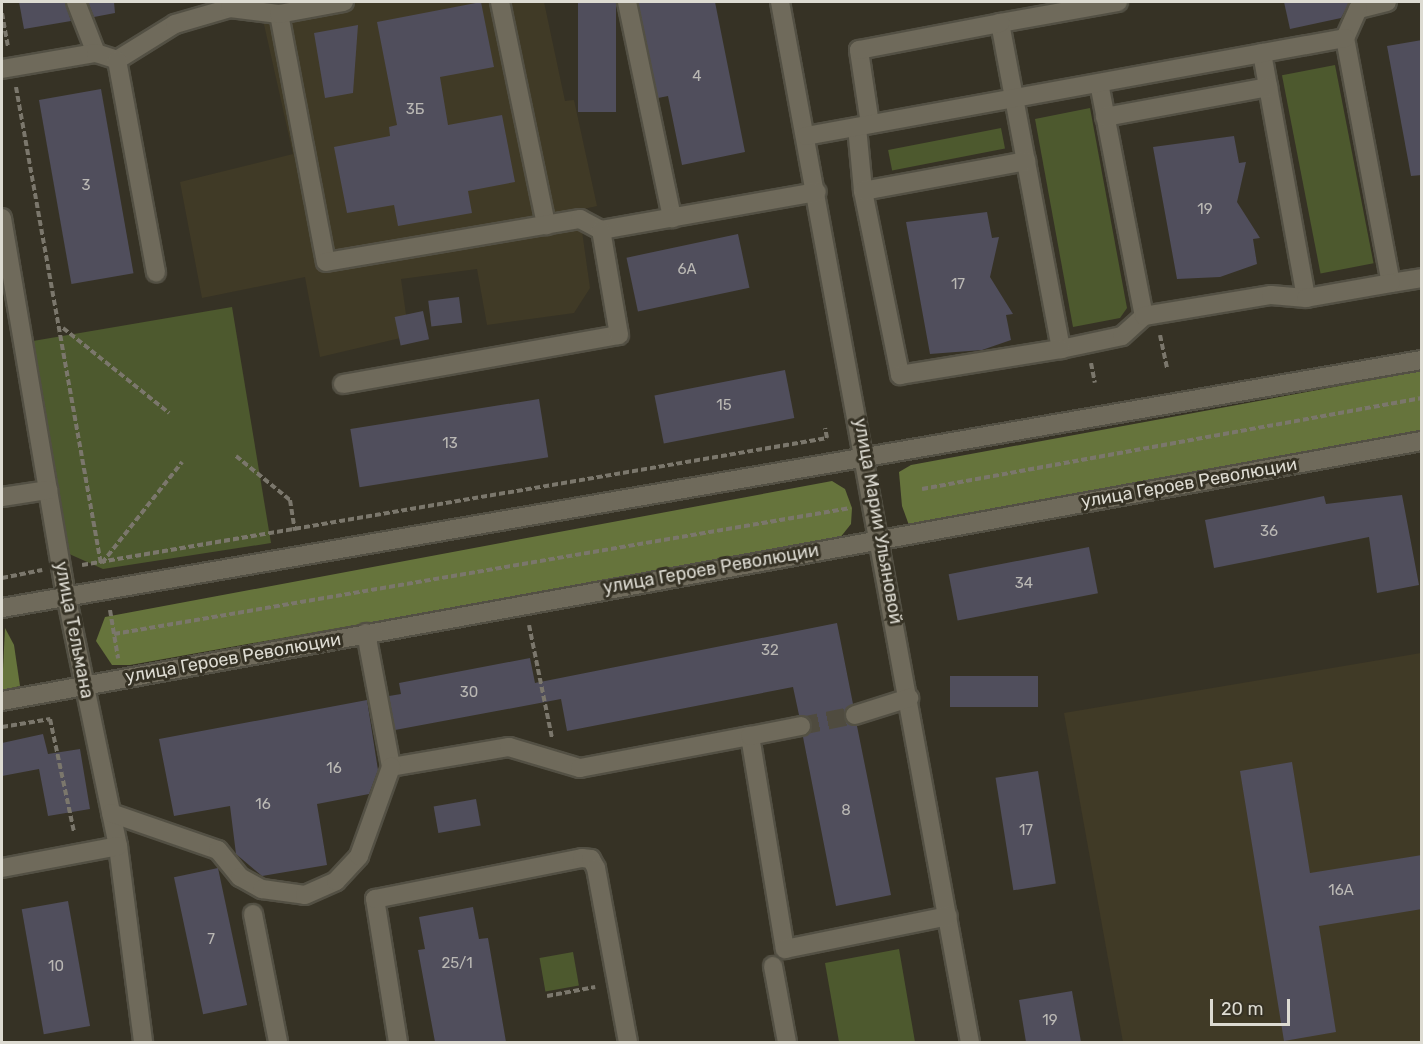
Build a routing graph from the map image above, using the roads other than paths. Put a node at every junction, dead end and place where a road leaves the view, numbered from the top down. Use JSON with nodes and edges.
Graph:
{"nodes":[{"id":1,"x":76,"y":2,"type":"edge"},
{"id":2,"x":344,"y":2,"type":"edge"},
{"id":3,"x":500,"y":2,"type":"edge"},
{"id":4,"x":627,"y":2,"type":"edge"},
{"id":5,"x":780,"y":2,"type":"edge"},
{"id":6,"x":1118,"y":2,"type":"edge"},
{"id":7,"x":1376,"y":2,"type":"edge"},
{"id":8,"x":229,"y":5,"type":"edge"},
{"id":9,"x":279,"y":14,"type":"junction"},
{"id":10,"x":1000,"y":23,"type":"junction"},
{"id":11,"x":1345,"y":38,"type":"junction"},
{"id":12,"x":96,"y":53,"type":"junction"},
{"id":13,"x":1262,"y":53,"type":"junction"},
{"id":14,"x":117,"y":60,"type":"junction"},
{"id":15,"x":7,"y":68,"type":"edge"},
{"id":16,"x":1099,"y":83,"type":"junction"},
{"id":17,"x":1268,"y":87,"type":"junction"},
{"id":18,"x":1014,"y":98,"type":"junction"},
{"id":19,"x":1106,"y":117,"type":"junction"},
{"id":20,"x":864,"y":126,"type":"junction"},
{"id":21,"x":806,"y":136,"type":"junction"},
{"id":22,"x":1026,"y":161,"type":"junction"},
{"id":23,"x":863,"y":191,"type":"junction"},
{"id":24,"x":817,"y":192,"type":"junction"},
{"id":25,"x":2,"y":218,"type":"edge"},
{"id":26,"x":672,"y":218,"type":"junction"},
{"id":27,"x":546,"y":225,"type":"junction"},
{"id":28,"x":601,"y":230,"type":"junction"},
{"id":29,"x":156,"y":272,"type":"dead end"},
{"id":30,"x":1422,"y":278,"type":"edge"},
{"id":31,"x":1391,"y":283,"type":"junction"},
{"id":32,"x":1306,"y":298,"type":"junction"},
{"id":33,"x":1150,"y":315,"type":"junction"},
{"id":34,"x":1061,"y":349,"type":"junction"},
{"id":35,"x":1422,"y":360,"type":"edge"},
{"id":36,"x":343,"y":384,"type":"dead end"},
{"id":37,"x":1422,"y":441,"type":"edge"},
{"id":38,"x":868,"y":461,"type":"junction"},
{"id":39,"x":48,"y":489,"type":"junction"},
{"id":40,"x":2,"y":497,"type":"edge"},
{"id":41,"x":881,"y":538,"type":"junction"},
{"id":42,"x":66,"y":595,"type":"junction"},
{"id":43,"x":2,"y":608,"type":"edge"},
{"id":44,"x":366,"y":633,"type":"junction"},
{"id":45,"x":84,"y":685,"type":"junction"},
{"id":46,"x":909,"y":698,"type":"junction"},
{"id":47,"x":2,"y":701,"type":"edge"},
{"id":48,"x":855,"y":716,"type":"tunnel mouth"},
{"id":49,"x":801,"y":726,"type":"tunnel mouth"},
{"id":50,"x":750,"y":736,"type":"junction"},
{"id":51,"x":391,"y":767,"type":"junction"},
{"id":52,"x":111,"y":813,"type":"junction"},
{"id":53,"x":118,"y":846,"type":"junction"},
{"id":54,"x":2,"y":868,"type":"edge"},
{"id":55,"x":253,"y":914,"type":"dead end"},
{"id":56,"x":948,"y":916,"type":"junction"},
{"id":57,"x":773,"y":966,"type":"dead end"},
{"id":58,"x":143,"y":1042,"type":"edge"},
{"id":59,"x":278,"y":1042,"type":"edge"},
{"id":60,"x":399,"y":1042,"type":"edge"},
{"id":61,"x":628,"y":1042,"type":"edge"},
{"id":62,"x":787,"y":1042,"type":"edge"},
{"id":63,"x":970,"y":1042,"type":"edge"}],
"edges":[{"from":1,"to":12,"type":"street"},
{"from":2,"to":9,"type":"street"},
{"from":3,"to":27,"type":"street"},
{"from":4,"to":26,"type":"street"},
{"from":5,"to":21,"type":"street","name":"улица Марии Ульяновой"},
{"from":6,"to":10,"type":"street"},
{"from":7,"to":11,"type":"street"},
{"from":8,"to":9,"type":"street"},
{"from":8,"to":14,"type":"street"},
{"from":9,"to":27,"type":"street"},
{"from":10,"to":18,"type":"street"},
{"from":10,"to":20,"type":"street"},
{"from":11,"to":13,"type":"street"},
{"from":11,"to":31,"type":"street"},
{"from":12,"to":14,"type":"street"},
{"from":12,"to":15,"type":"street"},
{"from":13,"to":16,"type":"street"},
{"from":13,"to":17,"type":"street"},
{"from":14,"to":29,"type":"street"},
{"from":16,"to":18,"type":"street"},
{"from":16,"to":19,"type":"street"},
{"from":17,"to":19,"type":"street"},
{"from":17,"to":32,"type":"street"},
{"from":18,"to":20,"type":"street"},
{"from":18,"to":22,"type":"street"},
{"from":19,"to":33,"type":"street"},
{"from":20,"to":21,"type":"street"},
{"from":20,"to":23,"type":"street"},
{"from":21,"to":24,"type":"street","name":"улица Марии Ульяновой"},
{"from":22,"to":23,"type":"street"},
{"from":22,"to":34,"type":"street"},
{"from":23,"to":34,"type":"street"},
{"from":24,"to":26,"type":"street"},
{"from":24,"to":38,"type":"street","name":"улица Марии Ульяновой"},
{"from":25,"to":39,"type":"street","name":"улица Тельмана"},
{"from":26,"to":28,"type":"street"},
{"from":27,"to":28,"type":"street"},
{"from":28,"to":36,"type":"street"},
{"from":30,"to":31,"type":"street"},
{"from":31,"to":32,"type":"street"},
{"from":32,"to":33,"type":"street"},
{"from":33,"to":34,"type":"street"},
{"from":35,"to":38,"type":"street"},
{"from":37,"to":41,"type":"street","name":"улица Героев Революции"},
{"from":38,"to":41,"type":"street","name":"улица Марии Ульяновой"},
{"from":38,"to":42,"type":"street"},
{"from":39,"to":40,"type":"street"},
{"from":39,"to":42,"type":"street","name":"улица Тельмана"},
{"from":41,"to":44,"type":"street","name":"улица Героев Революции"},
{"from":41,"to":46,"type":"street","name":"улица Марии Ульяновой"},
{"from":42,"to":43,"type":"street"},
{"from":42,"to":45,"type":"street","name":"улица Тельмана"},
{"from":44,"to":45,"type":"street","name":"улица Героев Революции"},
{"from":44,"to":51,"type":"street"},
{"from":45,"to":47,"type":"street","name":"улица Героев Революции"},
{"from":45,"to":52,"type":"street","name":"улица Тельмана"},
{"from":46,"to":48,"type":"street"},
{"from":46,"to":56,"type":"street","name":"улица Марии Ульяновой"},
{"from":49,"to":50,"type":"street"},
{"from":50,"to":51,"type":"street"},
{"from":50,"to":56,"type":"street"},
{"from":51,"to":52,"type":"street"},
{"from":52,"to":53,"type":"street","name":"улица Тельмана"},
{"from":53,"to":54,"type":"street"},
{"from":53,"to":58,"type":"street","name":"улица Тельмана"},
{"from":55,"to":59,"type":"street"},
{"from":56,"to":63,"type":"street","name":"улица Марии Ульяновой"},
{"from":57,"to":62,"type":"street"},
{"from":60,"to":61,"type":"street"}]}
